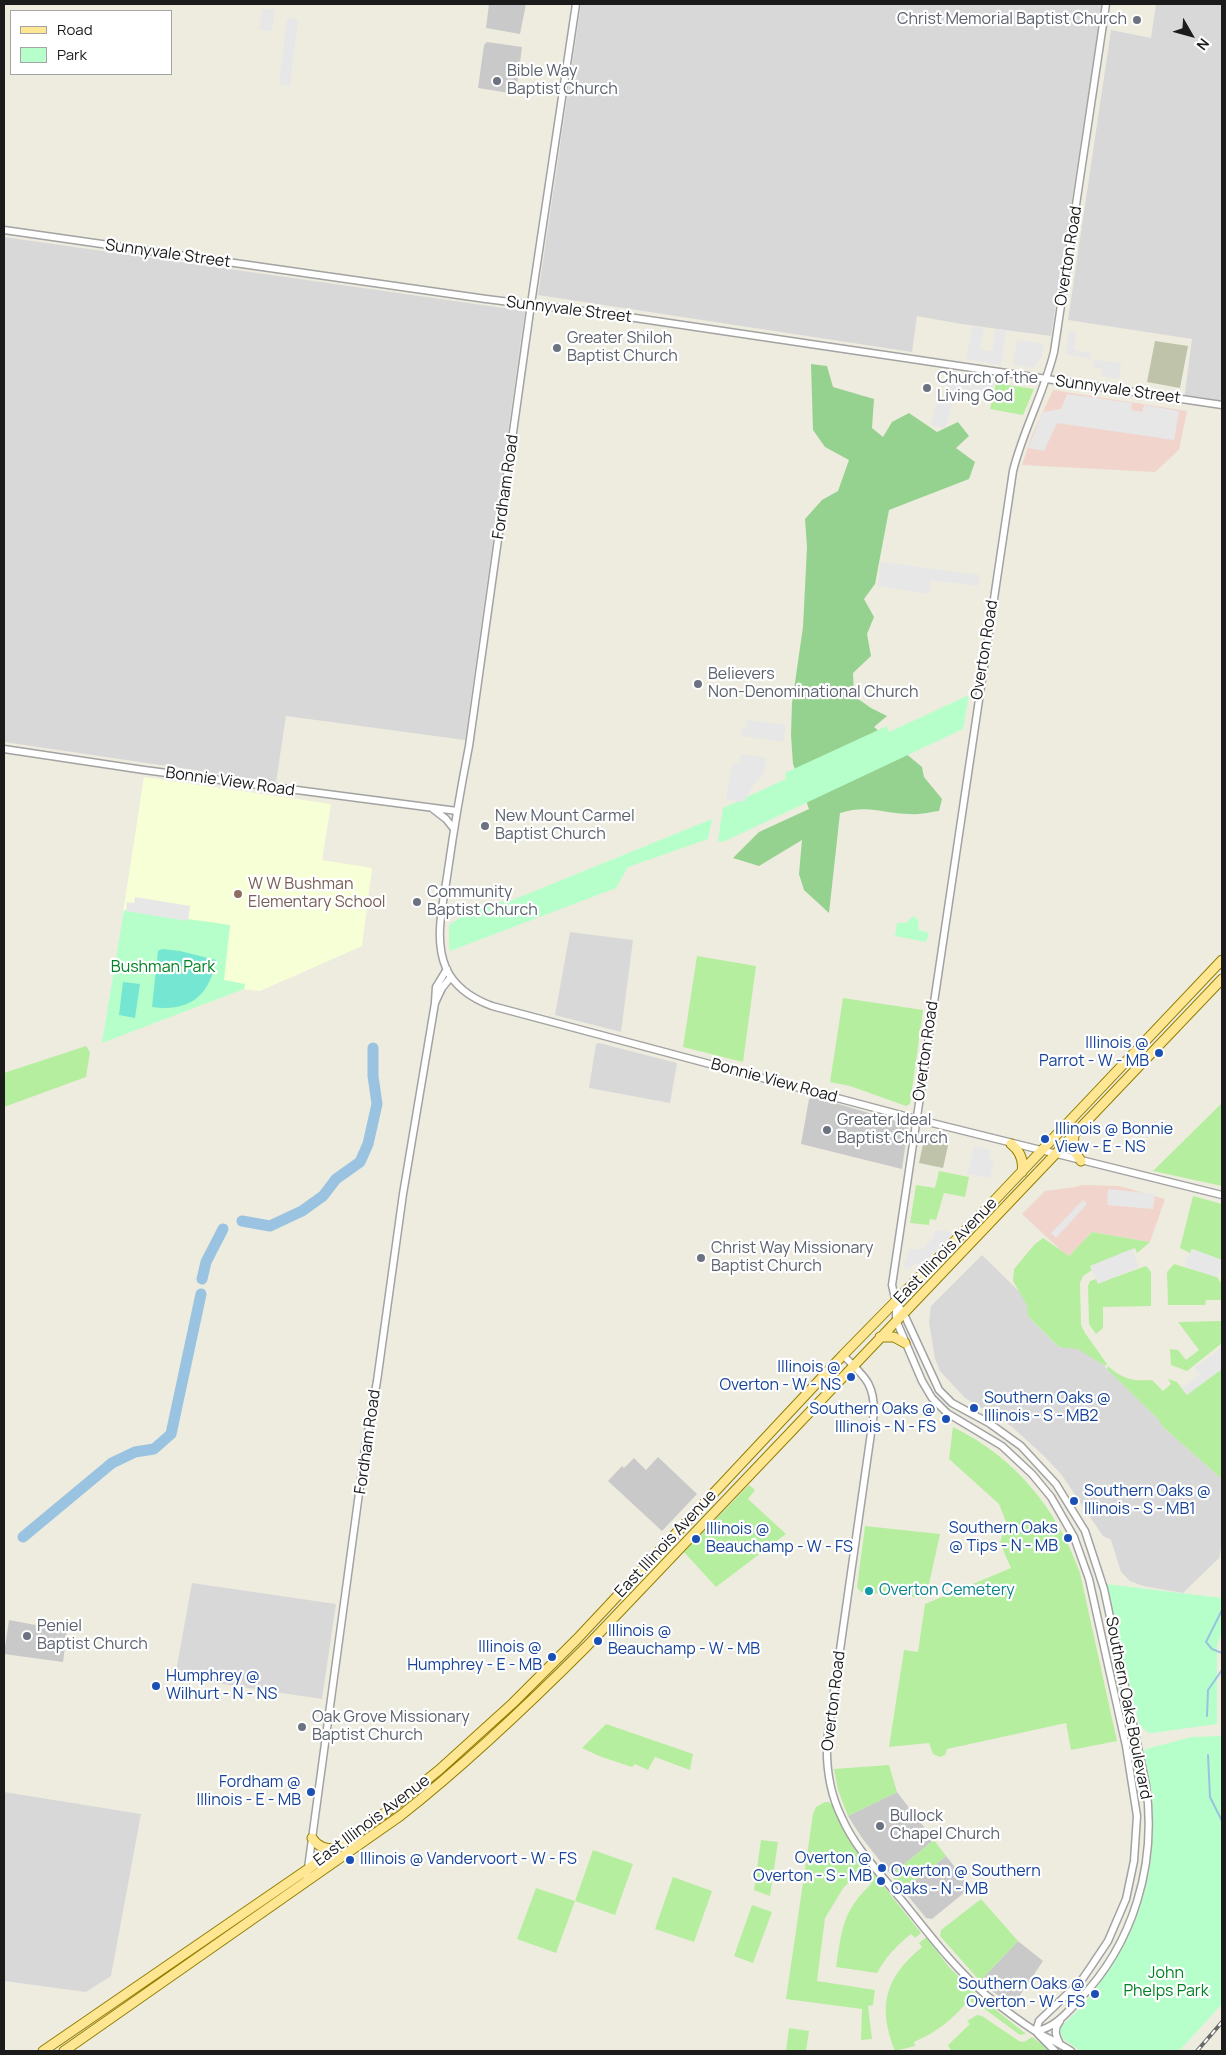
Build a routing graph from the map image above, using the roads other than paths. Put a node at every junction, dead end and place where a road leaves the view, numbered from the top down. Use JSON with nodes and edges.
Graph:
{"nodes":[{"id":1,"x":576,"y":4,"type":"edge"},
{"id":2,"x":1106,"y":4,"type":"edge"},
{"id":3,"x":4,"y":230,"type":"edge"},
{"id":4,"x":531,"y":304,"type":"junction"},
{"id":5,"x":1046,"y":380,"type":"junction"},
{"id":6,"x":1222,"y":405,"type":"edge"},
{"id":7,"x":4,"y":749,"type":"edge"},
{"id":8,"x":430,"y":808,"type":"junction"},
{"id":9,"x":457,"y":811,"type":"junction"},
{"id":10,"x":454,"y":829,"type":"junction"},
{"id":11,"x":1222,"y":960,"type":"edge"},
{"id":12,"x":446,"y":969,"type":"junction"},
{"id":13,"x":451,"y":977,"type":"junction"},
{"id":14,"x":1222,"y":979,"type":"edge"},
{"id":15,"x":1197,"y":987,"type":"junction"},
{"id":16,"x":1206,"y":996,"type":"junction"},
{"id":17,"x":435,"y":1003,"type":"junction"},
{"id":18,"x":1124,"y":1064,"type":"junction"},
{"id":19,"x":1133,"y":1072,"type":"junction"},
{"id":20,"x":916,"y":1119,"type":"junction"},
{"id":21,"x":1074,"y":1134,"type":"junction"},
{"id":22,"x":1011,"y":1144,"type":"junction"},
{"id":23,"x":1041,"y":1151,"type":"junction"},
{"id":24,"x":1055,"y":1155,"type":"junction"},
{"id":25,"x":1081,"y":1161,"type":"junction"},
{"id":26,"x":1022,"y":1172,"type":"junction"},
{"id":27,"x":1222,"y":1195,"type":"edge"},
{"id":28,"x":961,"y":1235,"type":"junction"},
{"id":29,"x":970,"y":1244,"type":"junction"},
{"id":30,"x":896,"y":1303,"type":"junction"},
{"id":31,"x":904,"y":1312,"type":"junction"},
{"id":32,"x":896,"y":1320,"type":"junction"},
{"id":33,"x":880,"y":1337,"type":"junction"},
{"id":34,"x":906,"y":1343,"type":"junction"},
{"id":35,"x":843,"y":1355,"type":"junction"},
{"id":36,"x":853,"y":1366,"type":"junction"},
{"id":37,"x":948,"y":1400,"type":"junction"},
{"id":38,"x":941,"y":1408,"type":"junction"},
{"id":39,"x":1071,"y":1506,"type":"junction"},
{"id":40,"x":1061,"y":1512,"type":"junction"},
{"id":41,"x":393,"y":1807,"type":"junction"},
{"id":42,"x":400,"y":1816,"type":"junction"},
{"id":43,"x":312,"y":1838,"type":"junction"},
{"id":44,"x":336,"y":1849,"type":"junction"},
{"id":45,"x":308,"y":1869,"type":"junction"},
{"id":46,"x":306,"y":1883,"type":"junction"},
{"id":47,"x":1128,"y":1890,"type":"junction"},
{"id":48,"x":1140,"y":1894,"type":"junction"},
{"id":49,"x":1081,"y":1981,"type":"junction"},
{"id":50,"x":1090,"y":1988,"type":"junction"},
{"id":51,"x":1066,"y":2014,"type":"junction"},
{"id":52,"x":1036,"y":2031,"type":"junction"},
{"id":53,"x":1059,"y":2042,"type":"junction"},
{"id":54,"x":43,"y":2051,"type":"edge"},
{"id":55,"x":64,"y":2051,"type":"edge"},
{"id":56,"x":1055,"y":2051,"type":"edge"},
{"id":57,"x":1071,"y":2051,"type":"edge"}],
"edges":[{"from":1,"to":4,"type":"street","name":"Fordham Road"},
{"from":2,"to":5,"type":"street","name":"Overton Road"},
{"from":3,"to":4,"type":"street","name":"Sunnyvale Street"},
{"from":4,"to":5,"type":"street","name":"Sunnyvale Street"},
{"from":4,"to":9,"type":"street","name":"Fordham Road"},
{"from":5,"to":6,"type":"street","name":"Sunnyvale Street"},
{"from":5,"to":20,"type":"street","name":"Overton Road"},
{"from":7,"to":8,"type":"street","name":"Bonnie View Road"},
{"from":8,"to":9,"type":"street","name":"Bonnie View Road"},
{"from":8,"to":10,"type":"street"},
{"from":9,"to":10,"type":"street","name":"Fordham Road"},
{"from":10,"to":12,"type":"street","name":"Fordham Road"},
{"from":11,"to":15,"type":"main road","name":"East Illinois Avenue"},
{"from":12,"to":13,"type":"street","name":"Fordham Road"},
{"from":12,"to":17,"type":"street","name":"Fordham Road"},
{"from":13,"to":17,"type":"street","name":"Fordham Road"},
{"from":13,"to":20,"type":"street","name":"Bonnie View Road"},
{"from":14,"to":16,"type":"main road","name":"East Illinois Avenue"},
{"from":15,"to":16,"type":"main road"},
{"from":15,"to":18,"type":"main road","name":"East Illinois Avenue"},
{"from":16,"to":19,"type":"main road","name":"East Illinois Avenue"},
{"from":17,"to":43,"type":"street","name":"Fordham Road"},
{"from":18,"to":19,"type":"main road"},
{"from":18,"to":23,"type":"main road","name":"East Illinois Avenue"},
{"from":19,"to":21,"type":"main road","name":"East Illinois Avenue"},
{"from":20,"to":22,"type":"street","name":"Bonnie View Road"},
{"from":20,"to":30,"type":"street","name":"Overton Road"},
{"from":21,"to":24,"type":"main road","name":"East Illinois Avenue"},
{"from":21,"to":25,"type":"main road"},
{"from":22,"to":23,"type":"street","name":"Bonnie View Road"},
{"from":22,"to":26,"type":"main road"},
{"from":23,"to":24,"type":"street","name":"Bonnie View Road"},
{"from":23,"to":26,"type":"main road","name":"East Illinois Avenue"},
{"from":24,"to":25,"type":"street","name":"Bonnie View Road"},
{"from":24,"to":29,"type":"main road","name":"East Illinois Avenue"},
{"from":25,"to":27,"type":"street","name":"Bonnie View Road"},
{"from":26,"to":28,"type":"main road","name":"East Illinois Avenue"},
{"from":28,"to":29,"type":"main road"},
{"from":28,"to":30,"type":"main road","name":"East Illinois Avenue"},
{"from":29,"to":31,"type":"main road","name":"East Illinois Avenue"},
{"from":30,"to":31,"type":"street","name":"Southern Oaks Boulevard"},
{"from":30,"to":32,"type":"street","name":"Southern Oaks Boulevard"},
{"from":30,"to":35,"type":"main road","name":"East Illinois Avenue"},
{"from":31,"to":32,"type":"main road","name":"East Illinois Avenue"},
{"from":31,"to":37,"type":"street","name":"Southern Oaks Boulevard"},
{"from":32,"to":33,"type":"main road","name":"East Illinois Avenue"},
{"from":32,"to":34,"type":"street","name":"Southern Oaks Boulevard"},
{"from":33,"to":34,"type":"main road"},
{"from":33,"to":36,"type":"main road","name":"East Illinois Avenue"},
{"from":34,"to":38,"type":"street","name":"Southern Oaks Boulevard"},
{"from":35,"to":36,"type":"street","name":"Overton Road"},
{"from":35,"to":41,"type":"main road","name":"East Illinois Avenue"},
{"from":36,"to":42,"type":"main road","name":"East Illinois Avenue"},
{"from":36,"to":52,"type":"street","name":"Overton Road"},
{"from":37,"to":38,"type":"street"},
{"from":37,"to":39,"type":"street","name":"Southern Oaks Boulevard"},
{"from":38,"to":40,"type":"street","name":"Southern Oaks Boulevard"},
{"from":39,"to":40,"type":"street"},
{"from":39,"to":48,"type":"street","name":"Southern Oaks Boulevard"},
{"from":40,"to":47,"type":"street","name":"Southern Oaks Boulevard"},
{"from":41,"to":42,"type":"main road"},
{"from":41,"to":44,"type":"main road","name":"East Illinois Avenue"},
{"from":42,"to":46,"type":"main road","name":"East Illinois Avenue"},
{"from":43,"to":44,"type":"main road"},
{"from":43,"to":45,"type":"street","name":"Fordham Road"},
{"from":44,"to":45,"type":"main road","name":"East Illinois Avenue"},
{"from":45,"to":46,"type":"street","name":"Fordham Road"},
{"from":45,"to":54,"type":"main road","name":"East Illinois Avenue"},
{"from":46,"to":55,"type":"main road","name":"East Illinois Avenue"},
{"from":47,"to":48,"type":"street"},
{"from":47,"to":49,"type":"street","name":"Southern Oaks Boulevard"},
{"from":48,"to":50,"type":"street","name":"Southern Oaks Boulevard"},
{"from":49,"to":50,"type":"street"},
{"from":49,"to":52,"type":"street","name":"Southern Oaks Boulevard"},
{"from":50,"to":51,"type":"street","name":"Southern Oaks Boulevard"},
{"from":51,"to":52,"type":"street","name":"Southern Oaks Boulevard"},
{"from":51,"to":53,"type":"street"},
{"from":52,"to":53,"type":"street","name":"Overton Road"},
{"from":52,"to":56,"type":"street"},
{"from":53,"to":57,"type":"street","name":"Overton Road"}]}
